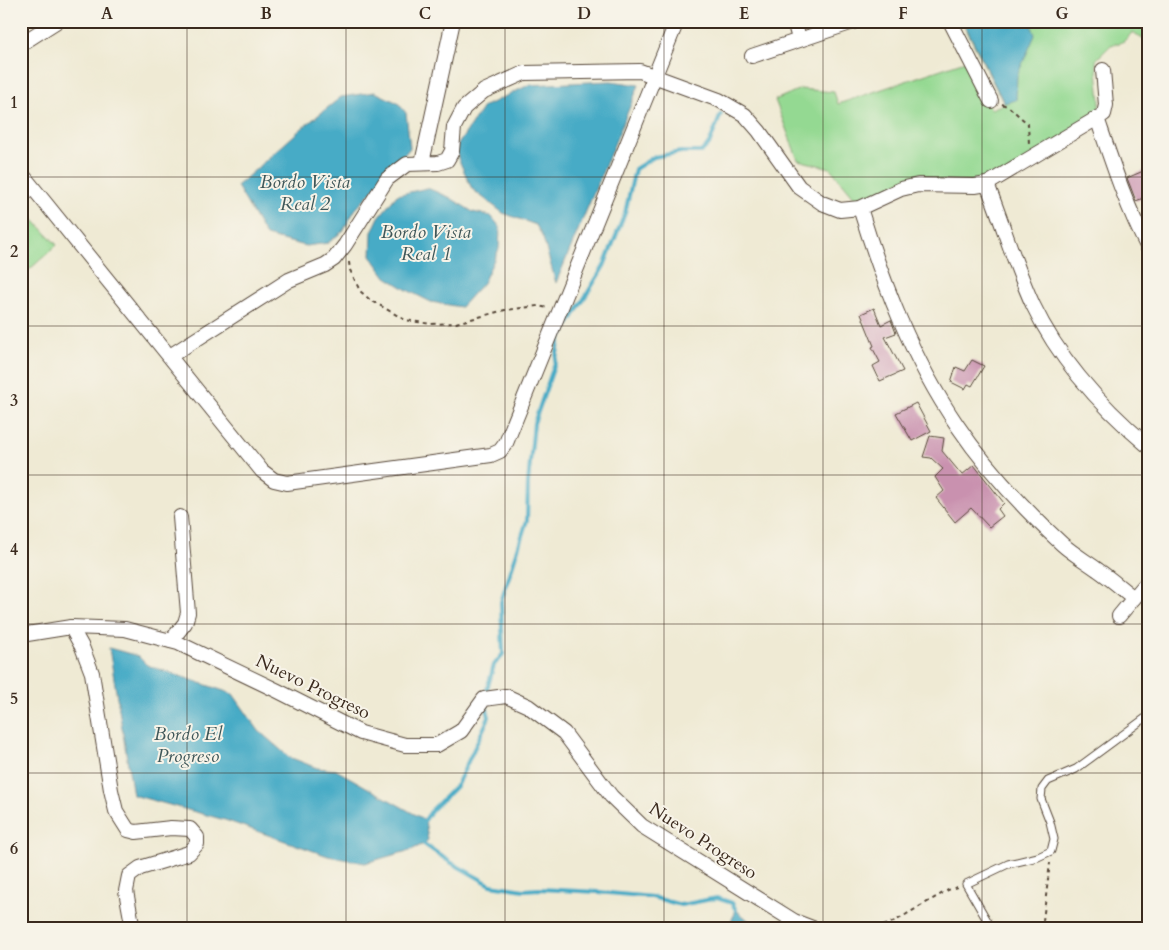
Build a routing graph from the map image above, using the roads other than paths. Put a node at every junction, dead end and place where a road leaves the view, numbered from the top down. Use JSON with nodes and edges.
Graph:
{"nodes":[{"id":1,"x":56,"y":21,"type":"edge"},
{"id":2,"x":453,"y":21,"type":"edge"},
{"id":3,"x":677,"y":21,"type":"edge"},
{"id":4,"x":794,"y":21,"type":"edge"},
{"id":5,"x":856,"y":21,"type":"edge"},
{"id":6,"x":950,"y":21,"type":"edge"},
{"id":7,"x":799,"y":39,"type":"junction"},
{"id":8,"x":21,"y":44,"type":"edge"},
{"id":9,"x":752,"y":56,"type":"dead end"},
{"id":10,"x":1103,"y":70,"type":"dead end"},
{"id":11,"x":656,"y":77,"type":"junction"},
{"id":12,"x":990,"y":101,"type":"road end"},
{"id":13,"x":1097,"y":118,"type":"junction"},
{"id":14,"x":422,"y":163,"type":"junction"},
{"id":15,"x":21,"y":173,"type":"edge"},
{"id":16,"x":987,"y":184,"type":"junction"},
{"id":17,"x":860,"y":208,"type":"junction"},
{"id":18,"x":1148,"y":248,"type":"edge"},
{"id":19,"x":170,"y":356,"type":"junction"},
{"id":20,"x":1148,"y":446,"type":"edge"},
{"id":21,"x":180,"y":516,"type":"dead end"},
{"id":22,"x":1148,"y":581,"type":"edge"},
{"id":23,"x":1134,"y":598,"type":"junction"},
{"id":24,"x":1119,"y":616,"type":"dead end"},
{"id":25,"x":71,"y":627,"type":"junction"},
{"id":26,"x":21,"y":635,"type":"edge"},
{"id":27,"x":171,"y":641,"type":"junction"},
{"id":28,"x":1148,"y":716,"type":"edge"},
{"id":29,"x":133,"y":929,"type":"edge"},
{"id":30,"x":815,"y":929,"type":"edge"},
{"id":31,"x":992,"y":929,"type":"edge"}],
"edges":[{"from":1,"to":8,"type":"street"},
{"from":2,"to":14,"type":"street"},
{"from":3,"to":11,"type":"street"},
{"from":4,"to":7,"type":"street"},
{"from":5,"to":7,"type":"street"},
{"from":6,"to":12,"type":"street"},
{"from":7,"to":9,"type":"street"},
{"from":10,"to":13,"type":"street"},
{"from":11,"to":14,"type":"street"},
{"from":11,"to":17,"type":"street"},
{"from":11,"to":19,"type":"street"},
{"from":13,"to":16,"type":"street"},
{"from":13,"to":18,"type":"street"},
{"from":14,"to":19,"type":"street"},
{"from":15,"to":19,"type":"street"},
{"from":16,"to":17,"type":"street"},
{"from":16,"to":20,"type":"street"},
{"from":17,"to":23,"type":"street"},
{"from":21,"to":27,"type":"street"},
{"from":22,"to":23,"type":"street"},
{"from":23,"to":24,"type":"street"},
{"from":25,"to":26,"type":"street","name":"Nuevo Progreso"},
{"from":25,"to":27,"type":"street","name":"Nuevo Progreso"},
{"from":25,"to":29,"type":"street"},
{"from":27,"to":30,"type":"street","name":"Nuevo Progreso"},
{"from":28,"to":31,"type":"lane"}]}
